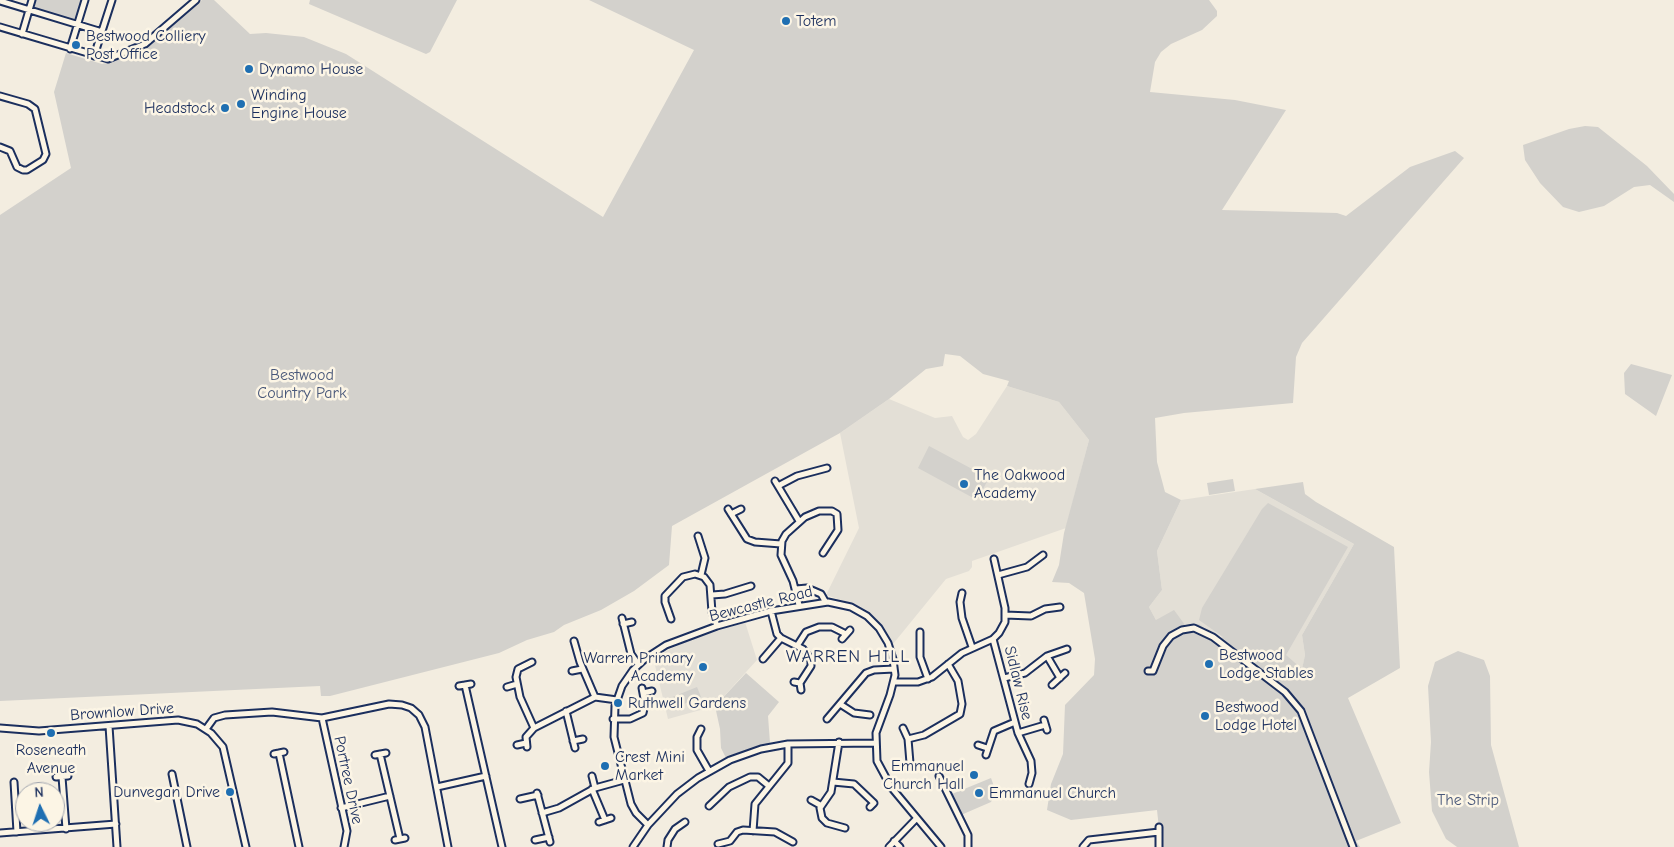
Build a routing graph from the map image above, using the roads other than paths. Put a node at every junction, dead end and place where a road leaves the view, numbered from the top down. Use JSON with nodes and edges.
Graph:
{"nodes":[{"id":1,"x":32,"y":0,"type":"edge"},
{"id":2,"x":85,"y":0,"type":"edge"},
{"id":3,"x":112,"y":0,"type":"edge"},
{"id":4,"x":196,"y":0,"type":"edge"},
{"id":5,"x":0,"y":1,"type":"edge"},
{"id":6,"x":29,"y":10,"type":"junction"},
{"id":7,"x":78,"y":24,"type":"junction"},
{"id":8,"x":0,"y":27,"type":"edge"},
{"id":9,"x":102,"y":32,"type":"junction"},
{"id":10,"x":22,"y":34,"type":"junction"},
{"id":11,"x":70,"y":49,"type":"junction"},
{"id":12,"x":94,"y":56,"type":"junction"},
{"id":13,"x":0,"y":96,"type":"edge"},
{"id":14,"x":0,"y":147,"type":"edge"},
{"id":15,"x":822,"y":467,"type":"dead end"},
{"id":16,"x":741,"y":509,"type":"dead end"},
{"id":17,"x":799,"y":521,"type":"junction"},
{"id":18,"x":694,"y":544,"type":"dead end"},
{"id":19,"x":781,"y":544,"type":"junction"},
{"id":20,"x":826,"y":551,"type":"dead end"},
{"id":21,"x":1034,"y":554,"type":"dead end"},
{"id":22,"x":994,"y":559,"type":"dead end"},
{"id":23,"x":701,"y":575,"type":"junction"},
{"id":24,"x":998,"y":575,"type":"junction"},
{"id":25,"x":749,"y":588,"type":"dead end"},
{"id":26,"x":796,"y":589,"type":"junction"},
{"id":27,"x":712,"y":595,"type":"junction"},
{"id":28,"x":959,"y":596,"type":"dead end"},
{"id":29,"x":825,"y":601,"type":"junction"},
{"id":30,"x":799,"y":605,"type":"junction"},
{"id":31,"x":1057,"y":605,"type":"dead end"},
{"id":32,"x":771,"y":611,"type":"junction"},
{"id":33,"x":1006,"y":615,"type":"junction"},
{"id":34,"x":668,"y":616,"type":"dead end"},
{"id":35,"x":632,"y":622,"type":"dead end"},
{"id":36,"x":717,"y":626,"type":"junction"},
{"id":37,"x":920,"y":632,"type":"dead end"},
{"id":38,"x":781,"y":638,"type":"junction"},
{"id":39,"x":993,"y":638,"type":"junction"},
{"id":40,"x":842,"y":639,"type":"dead end"},
{"id":41,"x":573,"y":645,"type":"dead end"},
{"id":42,"x":797,"y":646,"type":"junction"},
{"id":43,"x":972,"y":647,"type":"junction"},
{"id":44,"x":1063,"y":648,"type":"dead end"},
{"id":45,"x":764,"y":654,"type":"dead end"},
{"id":46,"x":1047,"y":656,"type":"junction"},
{"id":47,"x":812,"y":663,"type":"junction"},
{"id":48,"x":638,"y":664,"type":"junction"},
{"id":49,"x":819,"y":664,"type":"dead end"},
{"id":50,"x":948,"y":664,"type":"junction"},
{"id":51,"x":529,"y":666,"type":"dead end"},
{"id":52,"x":582,"y":669,"type":"junction"},
{"id":53,"x":894,"y":669,"type":"junction"},
{"id":54,"x":572,"y":671,"type":"dead end"},
{"id":55,"x":1148,"y":671,"type":"dead end"},
{"id":56,"x":1065,"y":673,"type":"dead end"},
{"id":57,"x":1004,"y":678,"type":"junction"},
{"id":58,"x":1060,"y":678,"type":"junction"},
{"id":59,"x":928,"y":679,"type":"junction"},
{"id":60,"x":794,"y":682,"type":"dead end"},
{"id":61,"x":894,"y":682,"type":"junction"},
{"id":62,"x":800,"y":683,"type":"junction"},
{"id":63,"x":517,"y":684,"type":"junction"},
{"id":64,"x":465,"y":685,"type":"dead end"},
{"id":65,"x":1052,"y":686,"type":"dead end"},
{"id":66,"x":507,"y":687,"type":"dead end"},
{"id":67,"x":801,"y":690,"type":"dead end"},
{"id":68,"x":652,"y":691,"type":"dead end"},
{"id":69,"x":595,"y":697,"type":"junction"},
{"id":70,"x":617,"y":700,"type":"junction"},
{"id":71,"x":840,"y":704,"type":"junction"},
{"id":72,"x":566,"y":711,"type":"junction"},
{"id":73,"x":828,"y":715,"type":"dead end"},
{"id":74,"x":322,"y":718,"type":"junction"},
{"id":75,"x":613,"y":719,"type":"junction"},
{"id":76,"x":864,"y":722,"type":"dead end"},
{"id":77,"x":1015,"y":722,"type":"junction"},
{"id":78,"x":1045,"y":725,"type":"dead end"},
{"id":79,"x":109,"y":726,"type":"junction"},
{"id":80,"x":0,"y":728,"type":"edge"},
{"id":81,"x":534,"y":728,"type":"junction"},
{"id":82,"x":903,"y":728,"type":"dead end"},
{"id":83,"x":206,"y":729,"type":"junction"},
{"id":84,"x":697,"y":732,"type":"dead end"},
{"id":85,"x":1018,"y":733,"type":"junction"},
{"id":86,"x":583,"y":739,"type":"dead end"},
{"id":87,"x":908,"y":739,"type":"junction"},
{"id":88,"x":839,"y":742,"type":"junction"},
{"id":89,"x":875,"y":743,"type":"junction"},
{"id":90,"x":788,"y":744,"type":"junction"},
{"id":91,"x":517,"y":745,"type":"dead end"},
{"id":92,"x":978,"y":745,"type":"dead end"},
{"id":93,"x":986,"y":748,"type":"junction"},
{"id":94,"x":279,"y":753,"type":"dead end"},
{"id":95,"x":380,"y":754,"type":"dead end"},
{"id":96,"x":986,"y":755,"type":"dead end"},
{"id":97,"x":908,"y":759,"type":"dead end"},
{"id":98,"x":709,"y":771,"type":"junction"},
{"id":99,"x":172,"y":774,"type":"dead end"},
{"id":100,"x":486,"y":776,"type":"junction"},
{"id":101,"x":592,"y":776,"type":"dead end"},
{"id":102,"x":853,"y":776,"type":"dead end"},
{"id":103,"x":62,"y":777,"type":"dead end"},
{"id":104,"x":1024,"y":777,"type":"dead end"},
{"id":105,"x":624,"y":780,"type":"junction"},
{"id":106,"x":938,"y":780,"type":"dead end"},
{"id":107,"x":14,"y":782,"type":"dead end"},
{"id":108,"x":833,"y":782,"type":"junction"},
{"id":109,"x":852,"y":783,"type":"junction"},
{"id":110,"x":769,"y":786,"type":"junction"},
{"id":111,"x":437,"y":787,"type":"junction"},
{"id":112,"x":594,"y":788,"type":"junction"},
{"id":113,"x":390,"y":796,"type":"junction"},
{"id":114,"x":520,"y":799,"type":"dead end"},
{"id":115,"x":811,"y":800,"type":"dead end"},
{"id":116,"x":820,"y":805,"type":"junction"},
{"id":117,"x":708,"y":806,"type":"dead end"},
{"id":118,"x":15,"y":807,"type":"edge"},
{"id":119,"x":870,"y":807,"type":"dead end"},
{"id":120,"x":342,"y":808,"type":"junction"},
{"id":121,"x":542,"y":812,"type":"junction"},
{"id":122,"x":916,"y":819,"type":"junction"},
{"id":123,"x":599,"y":822,"type":"dead end"},
{"id":124,"x":685,"y":822,"type":"dead end"},
{"id":125,"x":116,"y":824,"type":"junction"},
{"id":126,"x":648,"y":825,"type":"junction"},
{"id":127,"x":677,"y":826,"type":"junction"},
{"id":128,"x":845,"y":828,"type":"dead end"},
{"id":129,"x":66,"y":829,"type":"joint"},
{"id":130,"x":752,"y":831,"type":"junction"},
{"id":131,"x":16,"y":832,"type":"edge"},
{"id":132,"x":0,"y":833,"type":"edge"},
{"id":133,"x":682,"y":833,"type":"dead end"},
{"id":134,"x":785,"y":837,"type":"junction"},
{"id":135,"x":400,"y":839,"type":"dead end"},
{"id":136,"x":535,"y":840,"type":"dead end"},
{"id":137,"x":894,"y":841,"type":"junction"},
{"id":138,"x":781,"y":842,"type":"dead end"},
{"id":139,"x":793,"y":842,"type":"dead end"},
{"id":140,"x":718,"y":844,"type":"dead end"},
{"id":141,"x":117,"y":847,"type":"edge"},
{"id":142,"x":187,"y":847,"type":"edge"},
{"id":143,"x":246,"y":847,"type":"edge"},
{"id":144,"x":299,"y":847,"type":"edge"},
{"id":145,"x":344,"y":847,"type":"edge"},
{"id":146,"x":448,"y":847,"type":"edge"},
{"id":147,"x":502,"y":847,"type":"edge"},
{"id":148,"x":633,"y":847,"type":"edge"},
{"id":149,"x":668,"y":847,"type":"edge"},
{"id":150,"x":890,"y":847,"type":"edge"},
{"id":151,"x":900,"y":847,"type":"edge"},
{"id":152,"x":941,"y":847,"type":"edge"},
{"id":153,"x":968,"y":847,"type":"edge"},
{"id":154,"x":1083,"y":847,"type":"edge"},
{"id":155,"x":1160,"y":847,"type":"edge"},
{"id":156,"x":1353,"y":847,"type":"edge"}],
"edges":[{"from":1,"to":6,"type":"street"},
{"from":2,"to":7,"type":"street"},
{"from":3,"to":9,"type":"street"},
{"from":4,"to":12,"type":"street"},
{"from":5,"to":6,"type":"street"},
{"from":6,"to":7,"type":"street"},
{"from":6,"to":10,"type":"street"},
{"from":7,"to":9,"type":"street"},
{"from":7,"to":11,"type":"street"},
{"from":8,"to":10,"type":"street"},
{"from":9,"to":12,"type":"street"},
{"from":10,"to":11,"type":"street"},
{"from":11,"to":12,"type":"street"},
{"from":13,"to":14,"type":"street"},
{"from":15,"to":17,"type":"street"},
{"from":16,"to":19,"type":"street"},
{"from":17,"to":19,"type":"street"},
{"from":17,"to":20,"type":"street"},
{"from":18,"to":23,"type":"street"},
{"from":19,"to":26,"type":"street"},
{"from":21,"to":24,"type":"street"},
{"from":22,"to":24,"type":"street"},
{"from":23,"to":27,"type":"street"},
{"from":23,"to":34,"type":"street"},
{"from":24,"to":33,"type":"street"},
{"from":25,"to":27,"type":"street"},
{"from":26,"to":29,"type":"street"},
{"from":26,"to":30,"type":"street"},
{"from":27,"to":36,"type":"street"},
{"from":28,"to":43,"type":"street"},
{"from":29,"to":30,"type":"street","name":"Bewcastle Road"},
{"from":29,"to":53,"type":"street","name":"Bewcastle Road"},
{"from":30,"to":32,"type":"street","name":"Bewcastle Road"},
{"from":31,"to":33,"type":"street"},
{"from":32,"to":36,"type":"street","name":"Bewcastle Road"},
{"from":32,"to":38,"type":"street"},
{"from":33,"to":39,"type":"street"},
{"from":35,"to":48,"type":"street"},
{"from":36,"to":48,"type":"street","name":"Bewcastle Road"},
{"from":37,"to":59,"type":"street"},
{"from":38,"to":42,"type":"street"},
{"from":38,"to":45,"type":"street"},
{"from":39,"to":43,"type":"street"},
{"from":39,"to":57,"type":"street","name":"Sidlaw Rise"},
{"from":40,"to":42,"type":"street"},
{"from":41,"to":52,"type":"street"},
{"from":42,"to":47,"type":"street"},
{"from":43,"to":50,"type":"street"},
{"from":44,"to":46,"type":"street"},
{"from":46,"to":57,"type":"street"},
{"from":46,"to":58,"type":"street"},
{"from":47,"to":49,"type":"street"},
{"from":47,"to":62,"type":"street"},
{"from":48,"to":70,"type":"street","name":"Bewcastle Road"},
{"from":50,"to":59,"type":"street"},
{"from":50,"to":87,"type":"street"},
{"from":51,"to":63,"type":"street"},
{"from":52,"to":54,"type":"street"},
{"from":52,"to":69,"type":"street"},
{"from":53,"to":61,"type":"street","name":"Bewcastle Road"},
{"from":53,"to":71,"type":"street"},
{"from":55,"to":156,"type":"street"},
{"from":56,"to":58,"type":"street"},
{"from":57,"to":77,"type":"street","name":"Sidlaw Rise"},
{"from":58,"to":65,"type":"street"},
{"from":59,"to":61,"type":"street"},
{"from":60,"to":62,"type":"street"},
{"from":61,"to":89,"type":"street","name":"Bewcastle Road"},
{"from":62,"to":67,"type":"street"},
{"from":63,"to":66,"type":"street"},
{"from":63,"to":81,"type":"street"},
{"from":64,"to":100,"type":"street"},
{"from":68,"to":75,"type":"street"},
{"from":69,"to":70,"type":"street"},
{"from":69,"to":72,"type":"street"},
{"from":70,"to":75,"type":"street","name":"Bewcastle Road"},
{"from":71,"to":73,"type":"street"},
{"from":71,"to":76,"type":"street"},
{"from":72,"to":81,"type":"street"},
{"from":72,"to":86,"type":"street"},
{"from":74,"to":83,"type":"street"},
{"from":74,"to":111,"type":"street"},
{"from":74,"to":120,"type":"street","name":"Portree Drive"},
{"from":75,"to":105,"type":"street","name":"Bewcastle Road"},
{"from":77,"to":85,"type":"street","name":"Sidlaw Rise"},
{"from":77,"to":93,"type":"street"},
{"from":78,"to":85,"type":"street","name":"Sidlaw Rise"},
{"from":79,"to":80,"type":"street","name":"Brownlow Drive"},
{"from":79,"to":83,"type":"street","name":"Brownlow Drive"},
{"from":79,"to":125,"type":"street"},
{"from":81,"to":91,"type":"street"},
{"from":82,"to":87,"type":"street"},
{"from":83,"to":143,"type":"street","name":"Brownlow Drive"},
{"from":84,"to":98,"type":"street"},
{"from":85,"to":104,"type":"street","name":"Sidlaw Rise"},
{"from":87,"to":97,"type":"street"},
{"from":88,"to":89,"type":"street"},
{"from":88,"to":90,"type":"street"},
{"from":88,"to":108,"type":"street"},
{"from":89,"to":122,"type":"street","name":"Bewcastle Road"},
{"from":90,"to":98,"type":"street"},
{"from":90,"to":110,"type":"street"},
{"from":92,"to":93,"type":"street"},
{"from":93,"to":96,"type":"street"},
{"from":94,"to":144,"type":"street"},
{"from":95,"to":113,"type":"street"},
{"from":98,"to":126,"type":"street"},
{"from":99,"to":142,"type":"street"},
{"from":100,"to":111,"type":"street"},
{"from":100,"to":147,"type":"street"},
{"from":101,"to":112,"type":"street"},
{"from":102,"to":109,"type":"street"},
{"from":103,"to":129,"type":"street"},
{"from":105,"to":112,"type":"street"},
{"from":105,"to":126,"type":"street","name":"Bewcastle Road"},
{"from":106,"to":153,"type":"street"},
{"from":107,"to":118,"type":"street"},
{"from":108,"to":109,"type":"street"},
{"from":108,"to":116,"type":"street"},
{"from":109,"to":119,"type":"street"},
{"from":110,"to":117,"type":"street"},
{"from":110,"to":130,"type":"street"},
{"from":111,"to":146,"type":"street"},
{"from":112,"to":121,"type":"street"},
{"from":112,"to":123,"type":"street"},
{"from":113,"to":120,"type":"street"},
{"from":113,"to":135,"type":"street"},
{"from":114,"to":121,"type":"street"},
{"from":115,"to":116,"type":"street"},
{"from":116,"to":128,"type":"street"},
{"from":120,"to":145,"type":"street","name":"Portree Drive"},
{"from":121,"to":136,"type":"street"},
{"from":122,"to":137,"type":"street"},
{"from":122,"to":152,"type":"street","name":"Bewcastle Road"},
{"from":124,"to":127,"type":"street"},
{"from":125,"to":129,"type":"street"},
{"from":125,"to":141,"type":"street"},
{"from":126,"to":148,"type":"street"},
{"from":127,"to":133,"type":"street"},
{"from":127,"to":149,"type":"street"},
{"from":130,"to":134,"type":"street"},
{"from":130,"to":140,"type":"street"},
{"from":131,"to":132,"type":"street"},
{"from":134,"to":138,"type":"street"},
{"from":134,"to":139,"type":"street"},
{"from":137,"to":150,"type":"street"},
{"from":137,"to":151,"type":"street"},
{"from":154,"to":155,"type":"street"}]}
